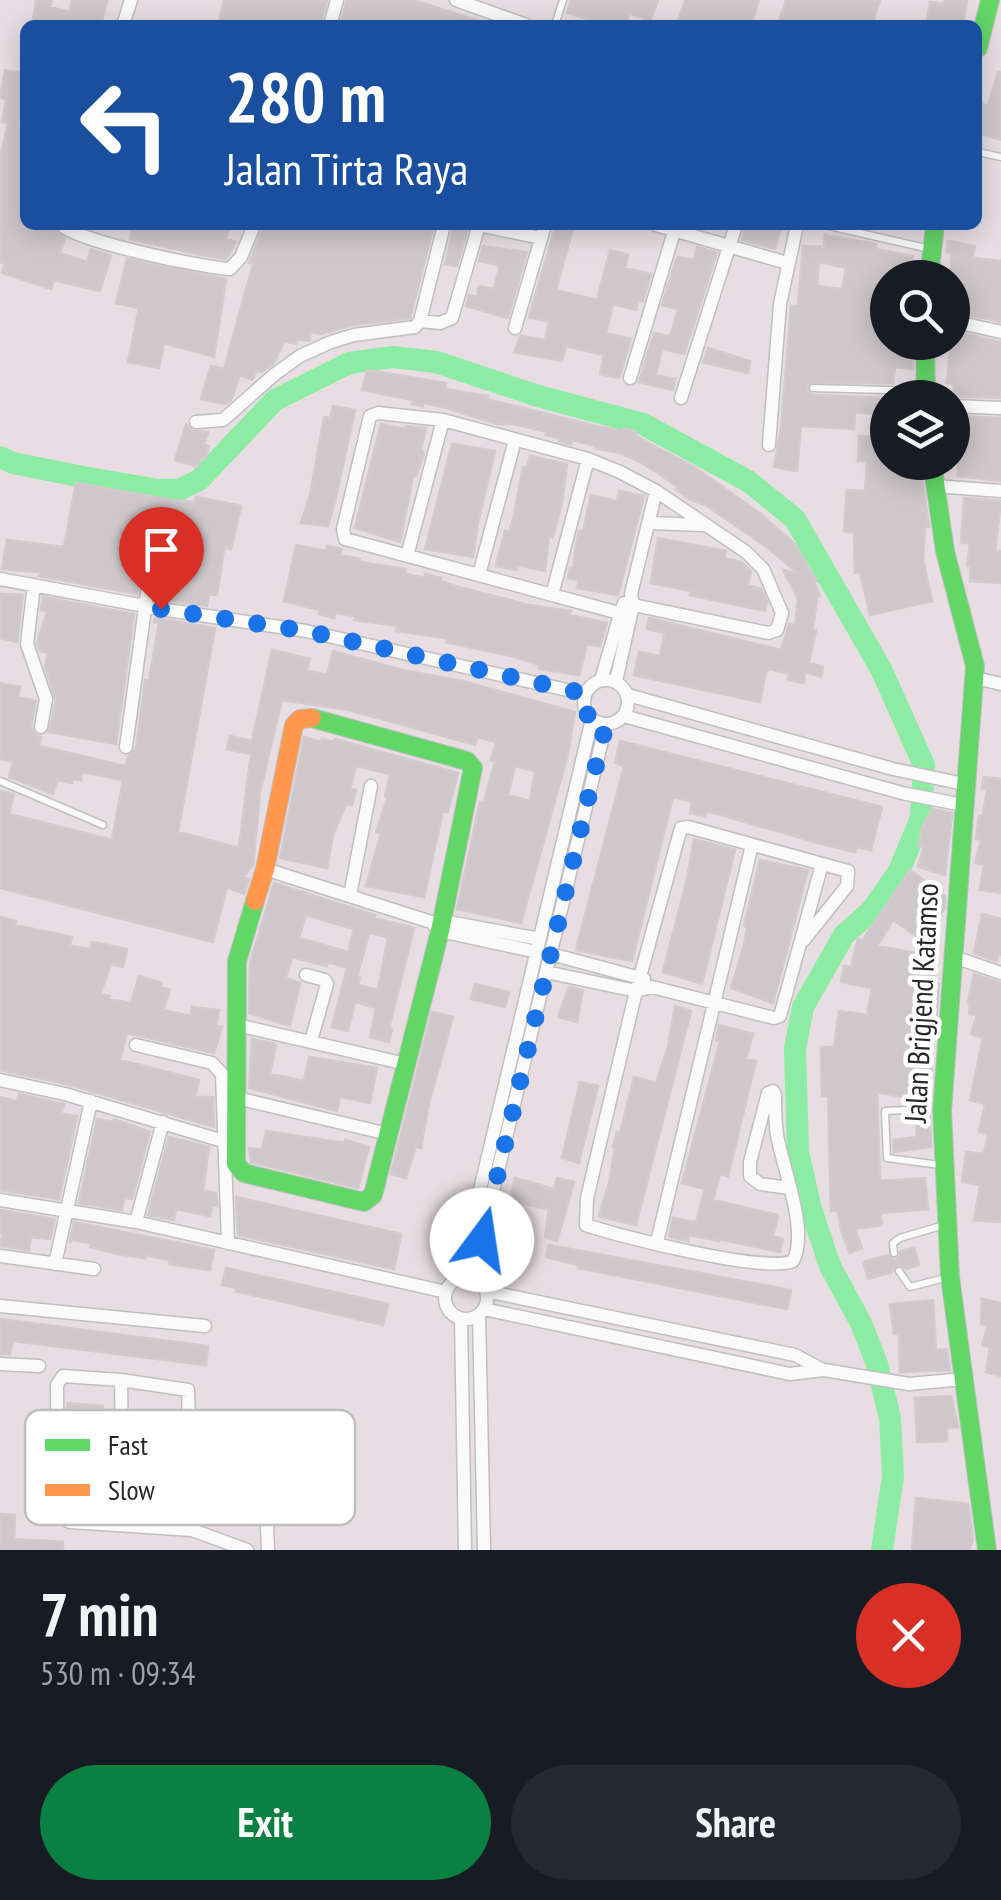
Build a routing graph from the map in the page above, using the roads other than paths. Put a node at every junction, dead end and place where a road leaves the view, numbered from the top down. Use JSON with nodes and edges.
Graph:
{"nodes":[{"id":1,"x":456,"y":0,"type":"edge"},
{"id":2,"x":990,"y":0,"type":"edge"},
{"id":3,"x":496,"y":20,"type":"edge"},
{"id":4,"x":982,"y":32,"type":"edge"},
{"id":5,"x":67,"y":230,"type":"edge"},
{"id":6,"x":252,"y":230,"type":"edge"},
{"id":7,"x":443,"y":230,"type":"edge"},
{"id":8,"x":478,"y":230,"type":"edge"},
{"id":9,"x":674,"y":230,"type":"edge"},
{"id":10,"x":681,"y":230,"type":"edge"},
{"id":11,"x":735,"y":230,"type":"edge"},
{"id":12,"x":796,"y":230,"type":"edge"},
{"id":13,"x":847,"y":230,"type":"edge"},
{"id":14,"x":935,"y":230,"type":"edge"},
{"id":15,"x":543,"y":232,"type":"edge"},
{"id":16,"x":730,"y":246,"type":"junction"},
{"id":17,"x":931,"y":249,"type":"junction"},
{"id":18,"x":930,"y":260,"type":"edge"},
{"id":19,"x":788,"y":262,"type":"junction"},
{"id":20,"x":420,"y":321,"type":"junction"},
{"id":21,"x":970,"y":325,"type":"edge"},
{"id":22,"x":516,"y":328,"type":"dead end"},
{"id":23,"x":1001,"y":332,"type":"edge"},
{"id":24,"x":630,"y":378,"type":"dead end"},
{"id":25,"x":813,"y":388,"type":"dead end"},
{"id":26,"x":870,"y":391,"type":"edge"},
{"id":27,"x":681,"y":398,"type":"dead end"},
{"id":28,"x":970,"y":407,"type":"edge"},
{"id":29,"x":1001,"y":408,"type":"edge"},
{"id":30,"x":443,"y":420,"type":"junction"},
{"id":31,"x":196,"y":422,"type":"dead end"},
{"id":32,"x":515,"y":440,"type":"junction"},
{"id":33,"x":769,"y":446,"type":"dead end"},
{"id":34,"x":588,"y":459,"type":"junction"},
{"id":35,"x":934,"y":480,"type":"edge"},
{"id":36,"x":935,"y":486,"type":"junction"},
{"id":37,"x":1001,"y":491,"type":"edge"},
{"id":38,"x":656,"y":492,"type":"junction"},
{"id":39,"x":157,"y":520,"type":"dead end"},
{"id":40,"x":650,"y":523,"type":"junction"},
{"id":41,"x":705,"y":525,"type":"junction"},
{"id":42,"x":407,"y":556,"type":"junction"},
{"id":43,"x":479,"y":575,"type":"junction"},
{"id":44,"x":0,"y":579,"type":"edge"},
{"id":45,"x":34,"y":584,"type":"junction"},
{"id":46,"x":552,"y":595,"type":"junction"},
{"id":47,"x":146,"y":606,"type":"junction"},
{"id":48,"x":628,"y":606,"type":"junction"},
{"id":49,"x":975,"y":678,"type":"junction"},
{"id":50,"x":608,"y":681,"type":"junction"},
{"id":51,"x":1001,"y":684,"type":"edge"},
{"id":52,"x":585,"y":694,"type":"junction"},
{"id":53,"x":628,"y":695,"type":"junction"},
{"id":54,"x":624,"y":716,"type":"junction"},
{"id":55,"x":592,"y":719,"type":"junction"},
{"id":56,"x":606,"y":724,"type":"junction"},
{"id":57,"x":41,"y":727,"type":"dead end"},
{"id":58,"x":126,"y":747,"type":"dead end"},
{"id":59,"x":846,"y":756,"type":"junction"},
{"id":60,"x":892,"y":769,"type":"junction"},
{"id":61,"x":841,"y":776,"type":"junction"},
{"id":62,"x":0,"y":781,"type":"edge"},
{"id":63,"x":964,"y":784,"type":"junction"},
{"id":64,"x":371,"y":786,"type":"dead end"},
{"id":65,"x":895,"y":791,"type":"junction"},
{"id":66,"x":963,"y":804,"type":"junction"},
{"id":67,"x":103,"y":825,"type":"dead end"},
{"id":68,"x":752,"y":845,"type":"junction"},
{"id":69,"x":822,"y":864,"type":"junction"},
{"id":70,"x":264,"y":870,"type":"junction"},
{"id":71,"x":350,"y":895,"type":"junction"},
{"id":72,"x":438,"y":924,"type":"junction"},
{"id":73,"x":803,"y":941,"type":"junction"},
{"id":74,"x":542,"y":948,"type":"junction"},
{"id":75,"x":951,"y":956,"type":"junction"},
{"id":76,"x":546,"y":972,"type":"junction"},
{"id":77,"x":1001,"y":973,"type":"edge"},
{"id":78,"x":306,"y":974,"type":"dead end"},
{"id":79,"x":641,"y":976,"type":"junction"},
{"id":80,"x":652,"y":987,"type":"junction"},
{"id":81,"x":636,"y":991,"type":"junction"},
{"id":82,"x":714,"y":1002,"type":"junction"},
{"id":83,"x":238,"y":1025,"type":"junction"},
{"id":84,"x":311,"y":1041,"type":"junction"},
{"id":85,"x":136,"y":1045,"type":"dead end"},
{"id":86,"x":406,"y":1064,"type":"junction"},
{"id":87,"x":0,"y":1080,"type":"edge"},
{"id":88,"x":237,"y":1098,"type":"junction"},
{"id":89,"x":91,"y":1102,"type":"junction"},
{"id":90,"x":907,"y":1110,"type":"dead end"},
{"id":91,"x":162,"y":1122,"type":"junction"},
{"id":92,"x":388,"y":1134,"type":"junction"},
{"id":93,"x":223,"y":1141,"type":"junction"},
{"id":94,"x":942,"y":1165,"type":"junction"},
{"id":95,"x":789,"y":1188,"type":"junction"},
{"id":96,"x":0,"y":1200,"type":"edge"},
{"id":97,"x":65,"y":1210,"type":"junction"},
{"id":98,"x":136,"y":1222,"type":"junction"},
{"id":99,"x":946,"y":1225,"type":"junction"},
{"id":100,"x":657,"y":1242,"type":"junction"},
{"id":101,"x":228,"y":1243,"type":"junction"},
{"id":102,"x":894,"y":1253,"type":"dead end"},
{"id":103,"x":0,"y":1256,"type":"edge"},
{"id":104,"x":55,"y":1264,"type":"junction"},
{"id":105,"x":94,"y":1270,"type":"dead end"},
{"id":106,"x":899,"y":1271,"type":"dead end"},
{"id":107,"x":950,"y":1277,"type":"junction"},
{"id":108,"x":466,"y":1278,"type":"junction"},
{"id":109,"x":486,"y":1291,"type":"junction"},
{"id":110,"x":446,"y":1292,"type":"junction"},
{"id":111,"x":0,"y":1306,"type":"edge"},
{"id":112,"x":481,"y":1312,"type":"junction"},
{"id":113,"x":461,"y":1319,"type":"junction"},
{"id":114,"x":205,"y":1326,"type":"dead end"},
{"id":115,"x":0,"y":1364,"type":"edge"},
{"id":116,"x":39,"y":1366,"type":"dead end"},
{"id":117,"x":824,"y":1370,"type":"junction"},
{"id":118,"x":964,"y":1379,"type":"junction"},
{"id":119,"x":121,"y":1380,"type":"junction"},
{"id":120,"x":57,"y":1410,"type":"edge"},
{"id":121,"x":122,"y":1410,"type":"edge"},
{"id":122,"x":189,"y":1410,"type":"edge"},
{"id":123,"x":124,"y":1525,"type":"edge"},
{"id":124,"x":192,"y":1525,"type":"edge"},
{"id":125,"x":267,"y":1525,"type":"edge"},
{"id":126,"x":192,"y":1530,"type":"junction"},
{"id":127,"x":246,"y":1550,"type":"edge"},
{"id":128,"x":268,"y":1550,"type":"edge"},
{"id":129,"x":465,"y":1550,"type":"edge"},
{"id":130,"x":484,"y":1550,"type":"edge"},
{"id":131,"x":987,"y":1550,"type":"edge"}],
"edges":[{"from":1,"to":3,"type":"street"},
{"from":2,"to":4,"type":"street"},
{"from":5,"to":6,"type":"street"},
{"from":7,"to":20,"type":"street"},
{"from":8,"to":20,"type":"street"},
{"from":9,"to":24,"type":"street"},
{"from":10,"to":16,"type":"street"},
{"from":11,"to":16,"type":"street"},
{"from":12,"to":19,"type":"street"},
{"from":13,"to":17,"type":"lane"},
{"from":14,"to":17,"type":"street"},
{"from":15,"to":22,"type":"street"},
{"from":16,"to":19,"type":"street"},
{"from":16,"to":27,"type":"street"},
{"from":17,"to":18,"type":"street"},
{"from":19,"to":33,"type":"street"},
{"from":20,"to":31,"type":"street"},
{"from":21,"to":23,"type":"street"},
{"from":25,"to":26,"type":"lane"},
{"from":28,"to":29,"type":"street"},
{"from":30,"to":32,"type":"street"},
{"from":30,"to":42,"type":"street"},
{"from":30,"to":42,"type":"street"},
{"from":32,"to":34,"type":"street"},
{"from":32,"to":43,"type":"street"},
{"from":34,"to":38,"type":"street"},
{"from":34,"to":46,"type":"street"},
{"from":35,"to":36,"type":"street","name":"Jalan Brigjend Katamso"},
{"from":36,"to":37,"type":"street"},
{"from":36,"to":49,"type":"street","name":"Jalan Brigjend Katamso"},
{"from":38,"to":40,"type":"street"},
{"from":38,"to":41,"type":"street"},
{"from":39,"to":47,"type":"street"},
{"from":40,"to":41,"type":"street"},
{"from":40,"to":48,"type":"street"},
{"from":41,"to":48,"type":"street"},
{"from":42,"to":43,"type":"street"},
{"from":43,"to":46,"type":"street"},
{"from":44,"to":45,"type":"street"},
{"from":45,"to":47,"type":"street"},
{"from":45,"to":57,"type":"street"},
{"from":46,"to":48,"type":"street"},
{"from":47,"to":52,"type":"street"},
{"from":47,"to":58,"type":"street"},
{"from":48,"to":50,"type":"street"},
{"from":49,"to":51,"type":"street"},
{"from":49,"to":63,"type":"street","name":"Jalan Brigjend Katamso"},
{"from":50,"to":52,"type":"street"},
{"from":50,"to":53,"type":"street"},
{"from":52,"to":55,"type":"street"},
{"from":53,"to":54,"type":"street"},
{"from":53,"to":59,"type":"street"},
{"from":54,"to":56,"type":"street"},
{"from":54,"to":61,"type":"street"},
{"from":55,"to":56,"type":"street"},
{"from":55,"to":74,"type":"street"},
{"from":56,"to":74,"type":"street"},
{"from":59,"to":60,"type":"street"},
{"from":59,"to":61,"type":"street"},
{"from":60,"to":63,"type":"street"},
{"from":60,"to":65,"type":"street"},
{"from":61,"to":65,"type":"street"},
{"from":62,"to":67,"type":"lane"},
{"from":63,"to":66,"type":"street","name":"Jalan Brigjend Katamso"},
{"from":64,"to":71,"type":"street"},
{"from":65,"to":66,"type":"street"},
{"from":66,"to":75,"type":"street","name":"Jalan Brigjend Katamso"},
{"from":68,"to":69,"type":"street"},
{"from":68,"to":79,"type":"street"},
{"from":68,"to":82,"type":"street"},
{"from":69,"to":73,"type":"street"},
{"from":69,"to":73,"type":"street"},
{"from":70,"to":71,"type":"street"},
{"from":70,"to":72,"type":"street"},
{"from":70,"to":83,"type":"street"},
{"from":71,"to":72,"type":"street"},
{"from":72,"to":74,"type":"street"},
{"from":72,"to":86,"type":"street"},
{"from":73,"to":82,"type":"street"},
{"from":74,"to":76,"type":"street"},
{"from":74,"to":79,"type":"street"},
{"from":74,"to":108,"type":"street"},
{"from":75,"to":77,"type":"street"},
{"from":75,"to":94,"type":"street","name":"Jalan Brigjend Katamso"},
{"from":76,"to":81,"type":"street"},
{"from":76,"to":108,"type":"street"},
{"from":78,"to":84,"type":"street"},
{"from":79,"to":80,"type":"street"},
{"from":79,"to":81,"type":"street"},
{"from":80,"to":81,"type":"street"},
{"from":80,"to":82,"type":"street"},
{"from":81,"to":100,"type":"street"},
{"from":82,"to":100,"type":"street"},
{"from":83,"to":84,"type":"street"},
{"from":83,"to":88,"type":"street"},
{"from":84,"to":86,"type":"street"},
{"from":85,"to":93,"type":"street"},
{"from":86,"to":92,"type":"street"},
{"from":87,"to":89,"type":"street"},
{"from":88,"to":92,"type":"street"},
{"from":88,"to":92,"type":"street"},
{"from":89,"to":91,"type":"street"},
{"from":89,"to":97,"type":"street"},
{"from":90,"to":94,"type":"lane"},
{"from":91,"to":93,"type":"street"},
{"from":91,"to":98,"type":"street"},
{"from":93,"to":101,"type":"street"},
{"from":94,"to":99,"type":"street","name":"Jalan Brigjend Katamso"},
{"from":95,"to":95,"type":"street"},
{"from":95,"to":100,"type":"street"},
{"from":96,"to":97,"type":"street"},
{"from":97,"to":98,"type":"street"},
{"from":97,"to":104,"type":"street"},
{"from":98,"to":101,"type":"street"},
{"from":99,"to":102,"type":"lane"},
{"from":99,"to":107,"type":"street","name":"Jalan Brigjend Katamso"},
{"from":101,"to":110,"type":"street"},
{"from":103,"to":104,"type":"street"},
{"from":104,"to":105,"type":"street"},
{"from":106,"to":107,"type":"lane"},
{"from":107,"to":118,"type":"street","name":"Jalan Brigjend Katamso"},
{"from":108,"to":109,"type":"street"},
{"from":108,"to":110,"type":"street"},
{"from":109,"to":112,"type":"street"},
{"from":109,"to":117,"type":"street"},
{"from":110,"to":113,"type":"street"},
{"from":111,"to":114,"type":"street"},
{"from":112,"to":113,"type":"street"},
{"from":112,"to":117,"type":"street"},
{"from":112,"to":130,"type":"street"},
{"from":113,"to":129,"type":"street"},
{"from":115,"to":116,"type":"street"},
{"from":117,"to":118,"type":"street"},
{"from":118,"to":131,"type":"street","name":"Jalan Brigjend Katamso"},
{"from":119,"to":120,"type":"street"},
{"from":119,"to":121,"type":"street"},
{"from":119,"to":122,"type":"street"},
{"from":123,"to":126,"type":"street"},
{"from":124,"to":126,"type":"street"},
{"from":125,"to":128,"type":"street"},
{"from":126,"to":127,"type":"street"}]}
